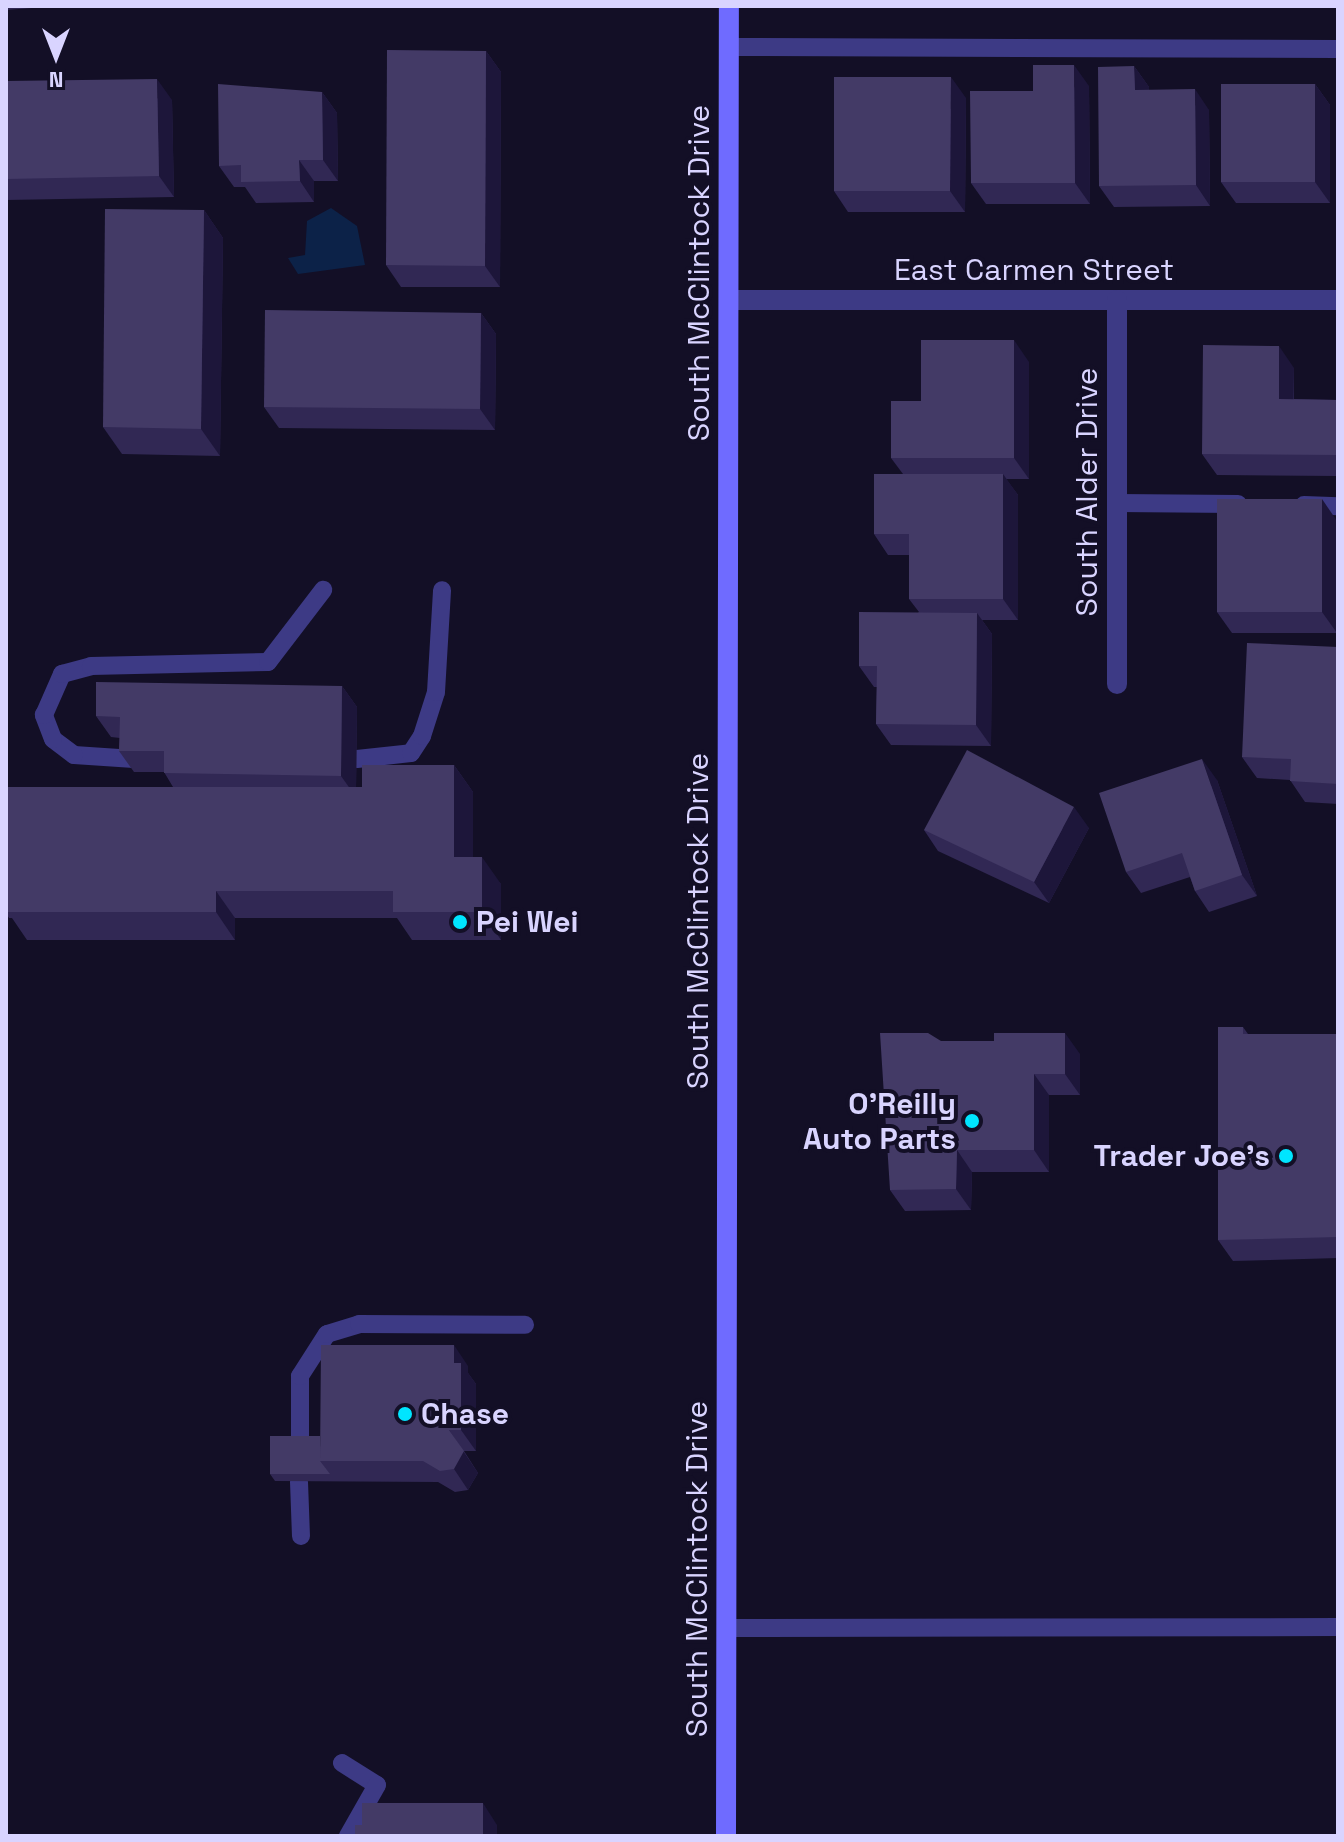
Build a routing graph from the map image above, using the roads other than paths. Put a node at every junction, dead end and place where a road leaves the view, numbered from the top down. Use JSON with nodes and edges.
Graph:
{"nodes":[{"id":1,"x":729,"y":6,"type":"edge"},
{"id":2,"x":729,"y":47,"type":"junction"},
{"id":3,"x":1338,"y":49,"type":"edge"},
{"id":4,"x":729,"y":300,"type":"junction"},
{"id":5,"x":1117,"y":300,"type":"junction"},
{"id":6,"x":1338,"y":300,"type":"edge"},
{"id":7,"x":1117,"y":503,"type":"junction"},
{"id":8,"x":1338,"y":506,"type":"edge"},
{"id":9,"x":323,"y":590,"type":"dead end"},
{"id":10,"x":442,"y":590,"type":"dead end"},
{"id":11,"x":1117,"y":684,"type":"dead end"},
{"id":12,"x":134,"y":759,"type":"edge"},
{"id":13,"x":357,"y":759,"type":"dead end"},
{"id":14,"x":525,"y":1325,"type":"dead end"},
{"id":15,"x":300,"y":1444,"type":"edge"},
{"id":16,"x":299,"y":1482,"type":"edge"},
{"id":17,"x":301,"y":1536,"type":"dead end"},
{"id":18,"x":1338,"y":1627,"type":"edge"},
{"id":19,"x":727,"y":1628,"type":"junction"},
{"id":20,"x":342,"y":1763,"type":"dead end"},
{"id":21,"x":348,"y":1836,"type":"edge"},
{"id":22,"x":726,"y":1836,"type":"edge"}],
"edges":[{"from":1,"to":2,"type":"main road","name":"South McClintock Drive"},
{"from":2,"to":3,"type":"lane"},
{"from":2,"to":4,"type":"main road","name":"South McClintock Drive"},
{"from":4,"to":5,"type":"street","name":"East Carmen Street"},
{"from":4,"to":19,"type":"main road","name":"South McClintock Drive"},
{"from":5,"to":6,"type":"street","name":"East Carmen Street"},
{"from":5,"to":7,"type":"street","name":"South Alder Drive"},
{"from":7,"to":8,"type":"lane"},
{"from":7,"to":11,"type":"street","name":"South Alder Drive"},
{"from":9,"to":12,"type":"lane"},
{"from":10,"to":13,"type":"lane"},
{"from":14,"to":15,"type":"lane"},
{"from":16,"to":17,"type":"lane"},
{"from":18,"to":19,"type":"lane"},
{"from":19,"to":22,"type":"main road","name":"South McClintock Drive"},
{"from":20,"to":21,"type":"lane"}]}
